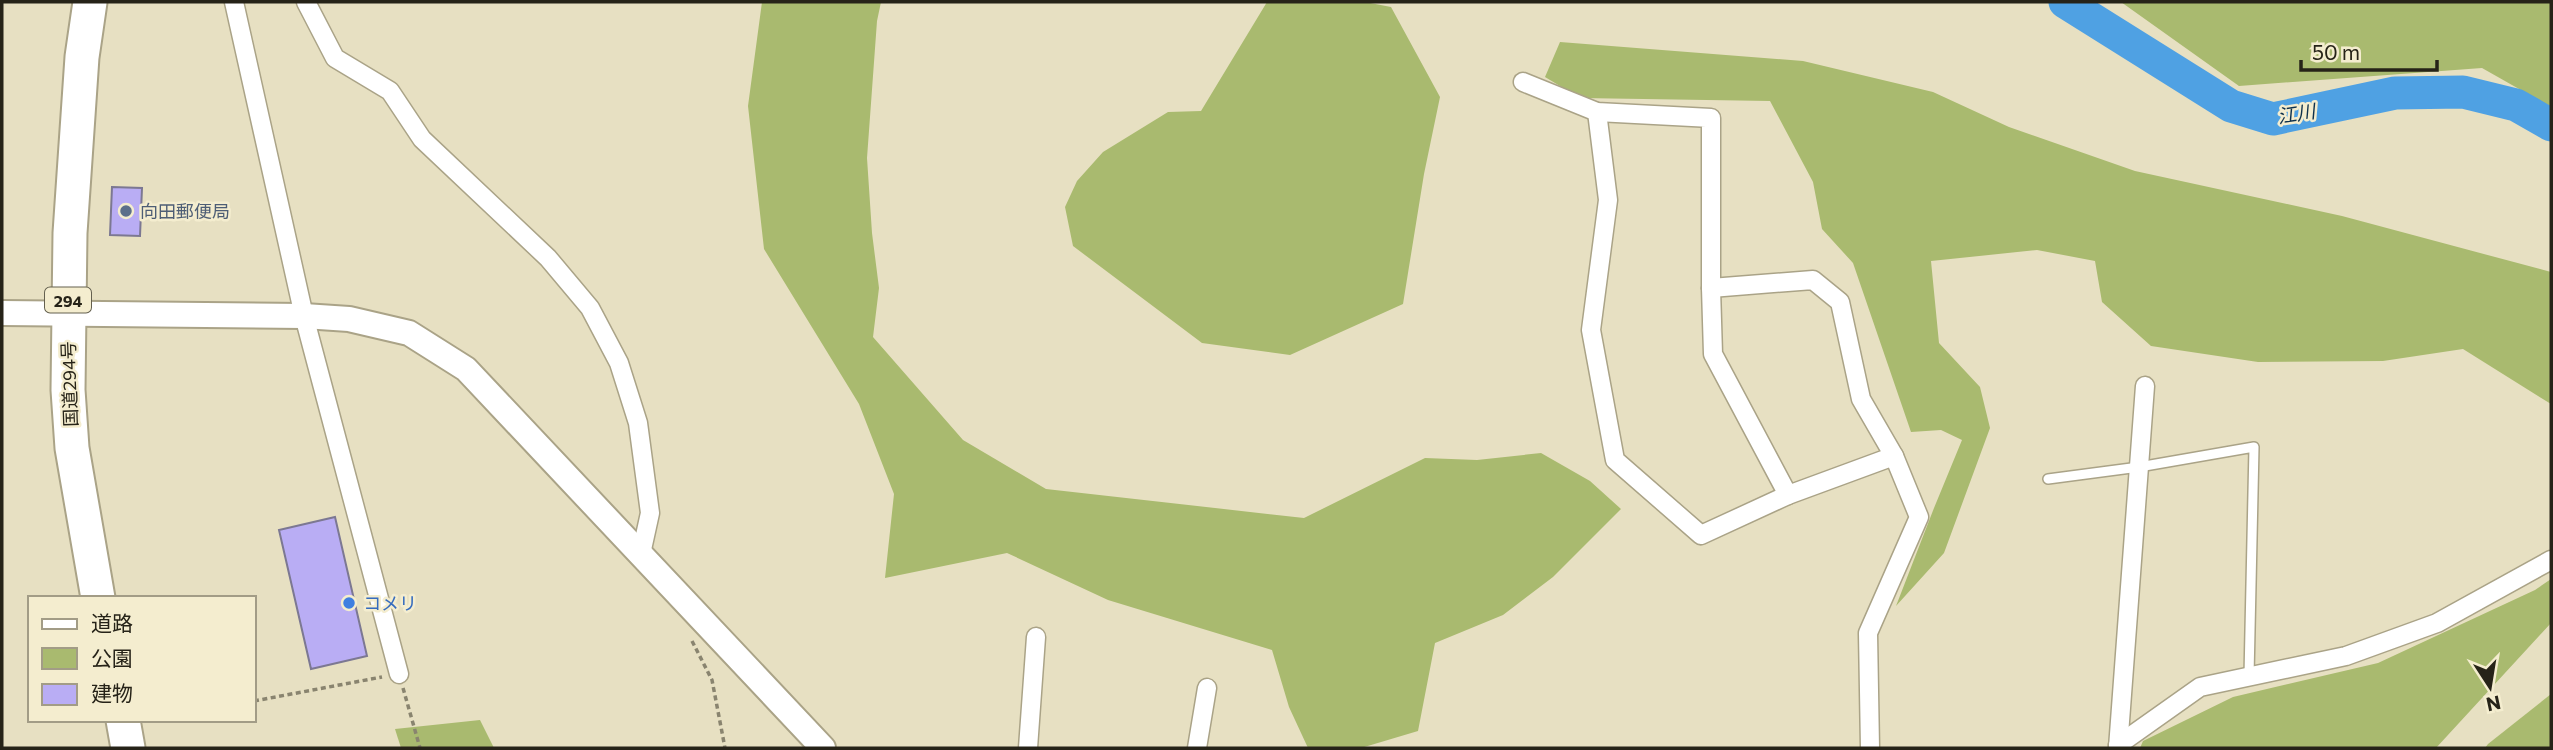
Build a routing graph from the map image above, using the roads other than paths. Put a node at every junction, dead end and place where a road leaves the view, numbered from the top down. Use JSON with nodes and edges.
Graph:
{"nodes":[{"id":1,"x":90,"y":2,"type":"edge"},
{"id":2,"x":234,"y":2,"type":"edge"},
{"id":3,"x":306,"y":2,"type":"edge"},
{"id":4,"x":1522,"y":82,"type":"dead end"},
{"id":5,"x":1597,"y":112,"type":"junction"},
{"id":6,"x":1711,"y":288,"type":"junction"},
{"id":7,"x":2,"y":313,"type":"edge"},
{"id":8,"x":68,"y":315,"type":"junction"},
{"id":9,"x":304,"y":316,"type":"junction"},
{"id":10,"x":2145,"y":386,"type":"dead end"},
{"id":11,"x":1894,"y":456,"type":"junction"},
{"id":12,"x":2139,"y":467,"type":"junction"},
{"id":13,"x":2048,"y":479,"type":"dead end"},
{"id":14,"x":1788,"y":495,"type":"junction"},
{"id":15,"x":641,"y":554,"type":"junction"},
{"id":16,"x":2551,"y":560,"type":"edge"},
{"id":17,"x":98,"y":596,"type":"edge"},
{"id":18,"x":1036,"y":637,"type":"dead end"},
{"id":19,"x":399,"y":674,"type":"road end"},
{"id":20,"x":2249,"y":676,"type":"junction"},
{"id":21,"x":1207,"y":688,"type":"dead end"},
{"id":22,"x":123,"y":722,"type":"edge"},
{"id":23,"x":2118,"y":747,"type":"edge"},
{"id":24,"x":128,"y":748,"type":"edge"},
{"id":25,"x":823,"y":748,"type":"edge"},
{"id":26,"x":1028,"y":748,"type":"edge"},
{"id":27,"x":1198,"y":748,"type":"edge"},
{"id":28,"x":1871,"y":748,"type":"edge"}],
"edges":[{"from":1,"to":8,"type":"highway","name":"国道294号","number":"294"},
{"from":2,"to":9,"type":"street"},
{"from":3,"to":15,"type":"street"},
{"from":4,"to":5,"type":"street"},
{"from":5,"to":6,"type":"street"},
{"from":5,"to":14,"type":"street"},
{"from":6,"to":11,"type":"street"},
{"from":6,"to":14,"type":"street"},
{"from":7,"to":8,"type":"street"},
{"from":8,"to":9,"type":"street"},
{"from":8,"to":17,"type":"highway","name":"国道294号","number":"294"},
{"from":9,"to":15,"type":"street"},
{"from":9,"to":19,"type":"street"},
{"from":10,"to":12,"type":"street"},
{"from":11,"to":14,"type":"street"},
{"from":11,"to":28,"type":"street"},
{"from":12,"to":13,"type":"lane"},
{"from":12,"to":20,"type":"lane"},
{"from":12,"to":23,"type":"street"},
{"from":15,"to":25,"type":"street"},
{"from":16,"to":20,"type":"street"},
{"from":18,"to":26,"type":"street"},
{"from":20,"to":23,"type":"street"},
{"from":21,"to":27,"type":"street"},
{"from":22,"to":24,"type":"highway"}]}
